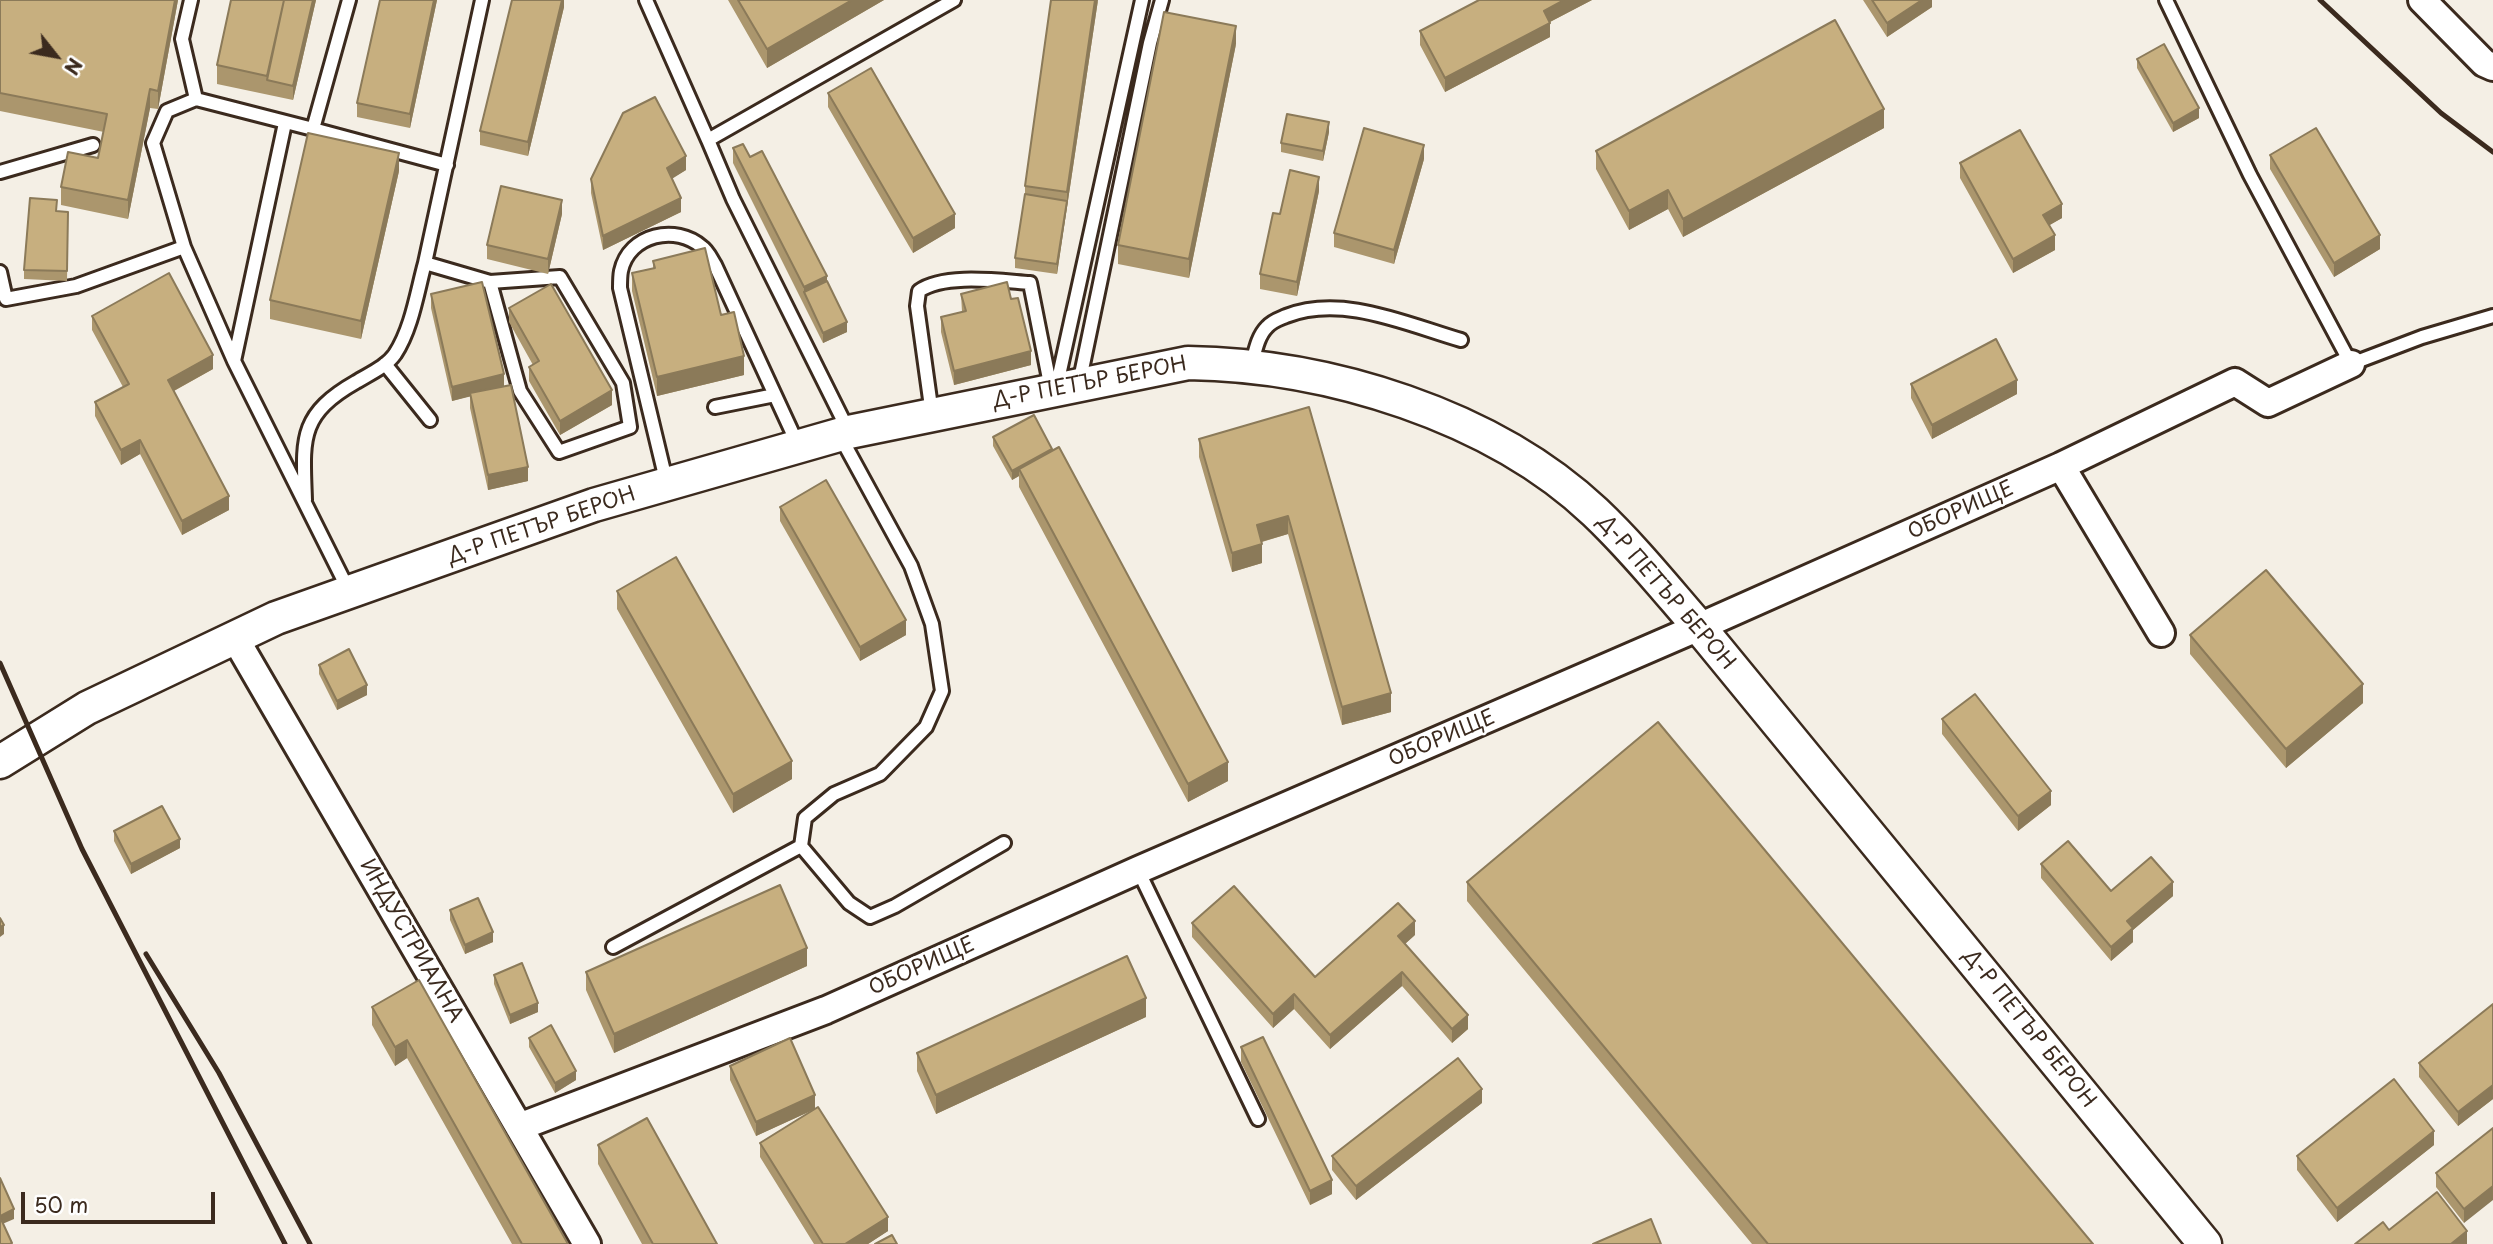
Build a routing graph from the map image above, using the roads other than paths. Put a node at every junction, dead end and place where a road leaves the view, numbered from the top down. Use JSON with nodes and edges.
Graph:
{"nodes":[{"id":1,"x":191,"y":0,"type":"edge"},
{"id":2,"x":349,"y":0,"type":"edge"},
{"id":3,"x":482,"y":0,"type":"edge"},
{"id":4,"x":646,"y":0,"type":"edge"},
{"id":5,"x":954,"y":0,"type":"edge"},
{"id":6,"x":1142,"y":0,"type":"edge"},
{"id":7,"x":1162,"y":0,"type":"edge"},
{"id":8,"x":2166,"y":0,"type":"edge"},
{"id":9,"x":2422,"y":0,"type":"edge"},
{"id":10,"x":2493,"y":67,"type":"edge"},
{"id":11,"x":196,"y":99,"type":"junction"},
{"id":12,"x":285,"y":123,"type":"junction"},
{"id":13,"x":313,"y":129,"type":"junction"},
{"id":14,"x":708,"y":141,"type":"junction"},
{"id":15,"x":93,"y":145,"type":"dead end"},
{"id":16,"x":447,"y":164,"type":"junction"},
{"id":17,"x":0,"y":172,"type":"edge"},
{"id":18,"x":184,"y":247,"type":"junction"},
{"id":19,"x":425,"y":263,"type":"junction"},
{"id":20,"x":0,"y":272,"type":"edge"},
{"id":21,"x":490,"y":282,"type":"junction"},
{"id":22,"x":2493,"y":316,"type":"edge"},
{"id":23,"x":1461,"y":340,"type":"dead end"},
{"id":24,"x":234,"y":360,"type":"junction"},
{"id":25,"x":385,"y":363,"type":"junction"},
{"id":26,"x":2351,"y":364,"type":"junction"},
{"id":27,"x":1251,"y":367,"type":"junction"},
{"id":28,"x":1062,"y":388,"type":"junction"},
{"id":29,"x":775,"y":395,"type":"junction"},
{"id":30,"x":715,"y":407,"type":"dead end"},
{"id":31,"x":932,"y":415,"type":"junction"},
{"id":32,"x":430,"y":419,"type":"dead end"},
{"id":33,"x":844,"y":433,"type":"junction"},
{"id":34,"x":799,"y":447,"type":"junction"},
{"id":35,"x":2061,"y":466,"type":"junction"},
{"id":36,"x":667,"y":485,"type":"junction"},
{"id":37,"x":305,"y":503,"type":"junction"},
{"id":38,"x":350,"y":592,"type":"junction"},
{"id":39,"x":1699,"y":627,"type":"junction"},
{"id":40,"x":2161,"y":633,"type":"dead end"},
{"id":41,"x":235,"y":638,"type":"junction"},
{"id":42,"x":0,"y":762,"type":"edge"},
{"id":43,"x":1004,"y":843,"type":"dead end"},
{"id":44,"x":801,"y":846,"type":"junction"},
{"id":45,"x":1138,"y":870,"type":"junction"},
{"id":46,"x":613,"y":947,"type":"dead end"},
{"id":47,"x":1258,"y":1119,"type":"dead end"},
{"id":48,"x":519,"y":1127,"type":"junction"},
{"id":49,"x":587,"y":1244,"type":"edge"},
{"id":50,"x":2205,"y":1244,"type":"edge"}],
"edges":[{"from":1,"to":11,"type":"lane"},
{"from":2,"to":13,"type":"lane"},
{"from":3,"to":16,"type":"lane"},
{"from":4,"to":14,"type":"lane"},
{"from":5,"to":14,"type":"lane"},
{"from":6,"to":28,"type":"lane"},
{"from":7,"to":28,"type":"lane"},
{"from":8,"to":26,"type":"lane"},
{"from":9,"to":10,"type":"street"},
{"from":11,"to":12,"type":"lane"},
{"from":11,"to":18,"type":"lane"},
{"from":12,"to":13,"type":"lane"},
{"from":12,"to":24,"type":"lane"},
{"from":13,"to":16,"type":"lane"},
{"from":14,"to":33,"type":"lane"},
{"from":15,"to":17,"type":"lane"},
{"from":16,"to":19,"type":"lane"},
{"from":18,"to":20,"type":"lane"},
{"from":18,"to":24,"type":"lane"},
{"from":19,"to":21,"type":"lane"},
{"from":19,"to":25,"type":"lane"},
{"from":21,"to":21,"type":"lane"},
{"from":22,"to":26,"type":"lane"},
{"from":23,"to":27,"type":"lane"},
{"from":24,"to":37,"type":"lane"},
{"from":25,"to":32,"type":"lane"},
{"from":25,"to":37,"type":"lane"},
{"from":26,"to":35,"type":"street","name":"ОБОРИЩЕ"},
{"from":27,"to":28,"type":"street","name":"Д-Р ПЕТЪР БЕРОН"},
{"from":27,"to":39,"type":"street","name":"Д-Р ПЕТЪР БЕРОН"},
{"from":28,"to":31,"type":"street","name":"Д-Р ПЕТЪР БЕРОН"},
{"from":28,"to":31,"type":"lane"},
{"from":29,"to":30,"type":"lane"},
{"from":29,"to":34,"type":"lane"},
{"from":29,"to":36,"type":"lane"},
{"from":31,"to":33,"type":"street","name":"Д-Р ПЕТЪР БЕРОН"},
{"from":33,"to":34,"type":"street","name":"Д-Р ПЕТЪР БЕРОН"},
{"from":33,"to":44,"type":"lane"},
{"from":34,"to":36,"type":"street","name":"Д-Р ПЕТЪР БЕРОН"},
{"from":35,"to":39,"type":"street","name":"ОБОРИЩЕ"},
{"from":35,"to":40,"type":"street"},
{"from":36,"to":38,"type":"street","name":"Д-Р ПЕТЪР БЕРОН"},
{"from":37,"to":38,"type":"lane"},
{"from":38,"to":41,"type":"street","name":"Д-Р ПЕТЪР БЕРОН"},
{"from":39,"to":45,"type":"street","name":"ОБОРИЩЕ"},
{"from":39,"to":50,"type":"street","name":"Д-Р ПЕТЪР БЕРОН"},
{"from":41,"to":42,"type":"street","name":"Д-Р ПЕТЪР БЕРОН"},
{"from":41,"to":48,"type":"street","name":"ИНДУСТРИАЛНА"},
{"from":43,"to":44,"type":"lane"},
{"from":44,"to":46,"type":"lane"},
{"from":45,"to":47,"type":"lane"},
{"from":45,"to":48,"type":"street","name":"ОБОРИЩЕ"},
{"from":48,"to":49,"type":"street","name":"ИНДУСТРИАЛНА"}]}
